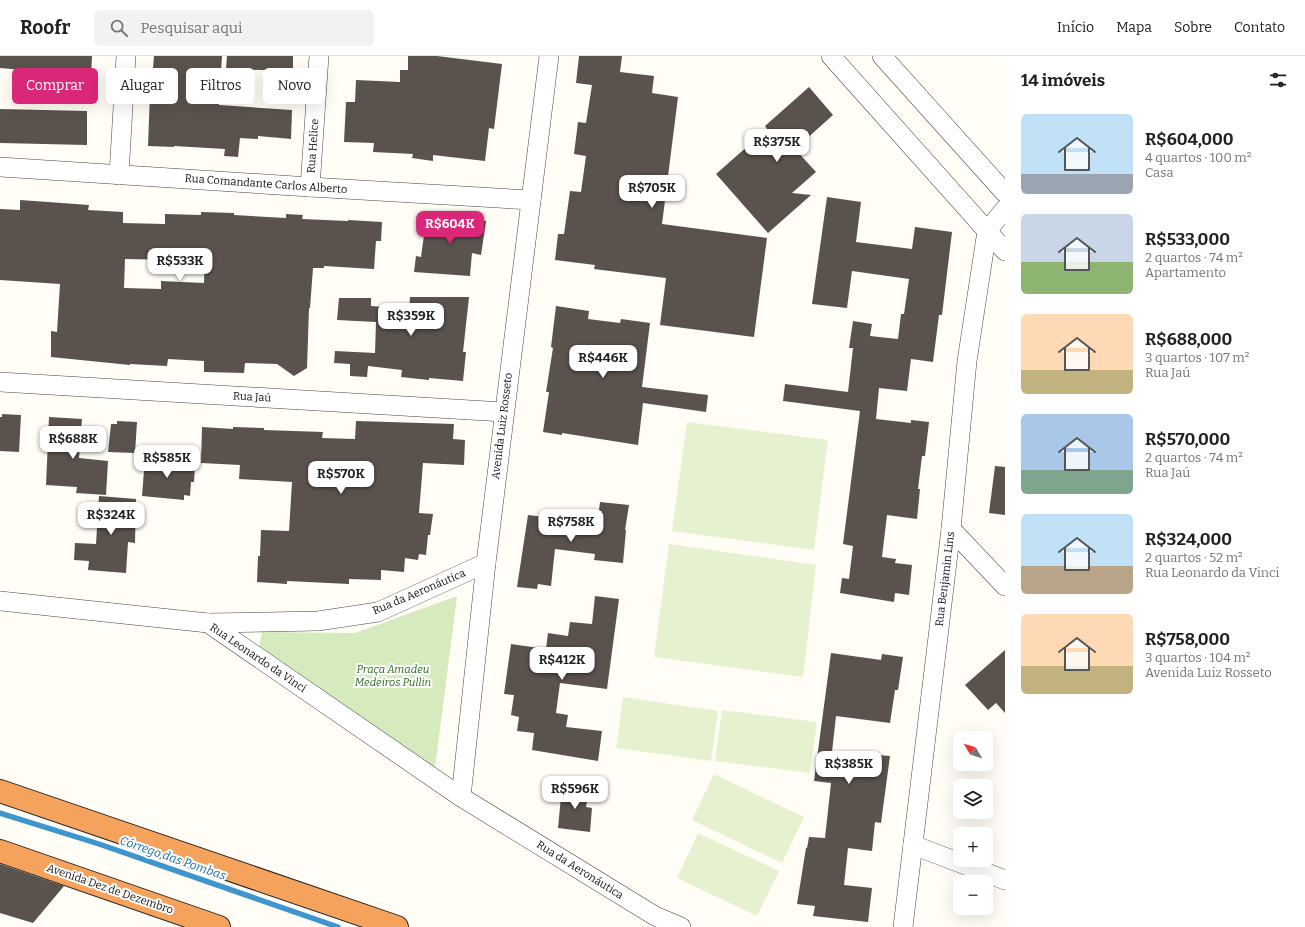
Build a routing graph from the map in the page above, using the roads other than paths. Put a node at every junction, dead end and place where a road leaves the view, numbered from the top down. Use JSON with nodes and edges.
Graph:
{"nodes":[{"id":1,"x":126,"y":56,"type":"edge"},
{"id":2,"x":319,"y":56,"type":"edge"},
{"id":3,"x":549,"y":56,"type":"edge"},
{"id":4,"x":831,"y":56,"type":"edge"},
{"id":5,"x":882,"y":56,"type":"edge"},
{"id":6,"x":0,"y":168,"type":"edge"},
{"id":7,"x":119,"y":175,"type":"junction"},
{"id":8,"x":310,"y":187,"type":"junction"},
{"id":9,"x":1005,"y":193,"type":"edge"},
{"id":10,"x":531,"y":200,"type":"junction"},
{"id":11,"x":1005,"y":209,"type":"edge"},
{"id":12,"x":987,"y":231,"type":"junction"},
{"id":13,"x":1005,"y":251,"type":"edge"},
{"id":14,"x":0,"y":382,"type":"edge"},
{"id":15,"x":504,"y":412,"type":"junction"},
{"id":16,"x":951,"y":529,"type":"junction"},
{"id":17,"x":486,"y":563,"type":"junction"},
{"id":18,"x":1005,"y":586,"type":"edge"},
{"id":19,"x":0,"y":601,"type":"edge"},
{"id":20,"x":208,"y":623,"type":"junction"},
{"id":21,"x":0,"y":791,"type":"edge"},
{"id":22,"x":461,"y":797,"type":"junction"},
{"id":23,"x":913,"y":845,"type":"junction"},
{"id":24,"x":0,"y":851,"type":"edge"},
{"id":25,"x":1005,"y":880,"type":"edge"},
{"id":26,"x":219,"y":927,"type":"edge"},
{"id":27,"x":397,"y":927,"type":"edge"},
{"id":28,"x":681,"y":927,"type":"edge"},
{"id":29,"x":903,"y":927,"type":"edge"}],
"edges":[{"from":1,"to":7,"type":"street"},
{"from":2,"to":8,"type":"street","name":"Rua Helice"},
{"from":3,"to":10,"type":"street","name":"Avenida Luiz Rosseto"},
{"from":4,"to":12,"type":"street"},
{"from":5,"to":9,"type":"street"},
{"from":6,"to":7,"type":"street","name":"Rua Comandante Carlos Alberto"},
{"from":7,"to":8,"type":"street","name":"Rua Comandante Carlos Alberto"},
{"from":8,"to":10,"type":"street","name":"Rua Comandante Carlos Alberto"},
{"from":10,"to":15,"type":"street","name":"Avenida Luiz Rosseto"},
{"from":11,"to":12,"type":"street"},
{"from":12,"to":13,"type":"street"},
{"from":12,"to":16,"type":"street","name":"Rua Benjamin Lins"},
{"from":14,"to":15,"type":"street","name":"Rua Jaú"},
{"from":15,"to":17,"type":"street","name":"Avenida Luiz Rosseto"},
{"from":16,"to":18,"type":"street"},
{"from":16,"to":23,"type":"street","name":"Rua Benjamin Lins"},
{"from":17,"to":20,"type":"street","name":"Rua da Aeronáutica"},
{"from":17,"to":22,"type":"street","name":"Avenida Luiz Rosseto"},
{"from":19,"to":20,"type":"street","name":"Rua Leonardo da Vinci"},
{"from":20,"to":22,"type":"street","name":"Rua Leonardo da Vinci"},
{"from":21,"to":27,"type":"highway"},
{"from":22,"to":28,"type":"street","name":"Rua da Aeronáutica"},
{"from":23,"to":25,"type":"street"},
{"from":23,"to":29,"type":"street","name":"Rua Benjamin Lins"},
{"from":24,"to":26,"type":"highway","name":"Avenida Dez de Dezembro"}]}
